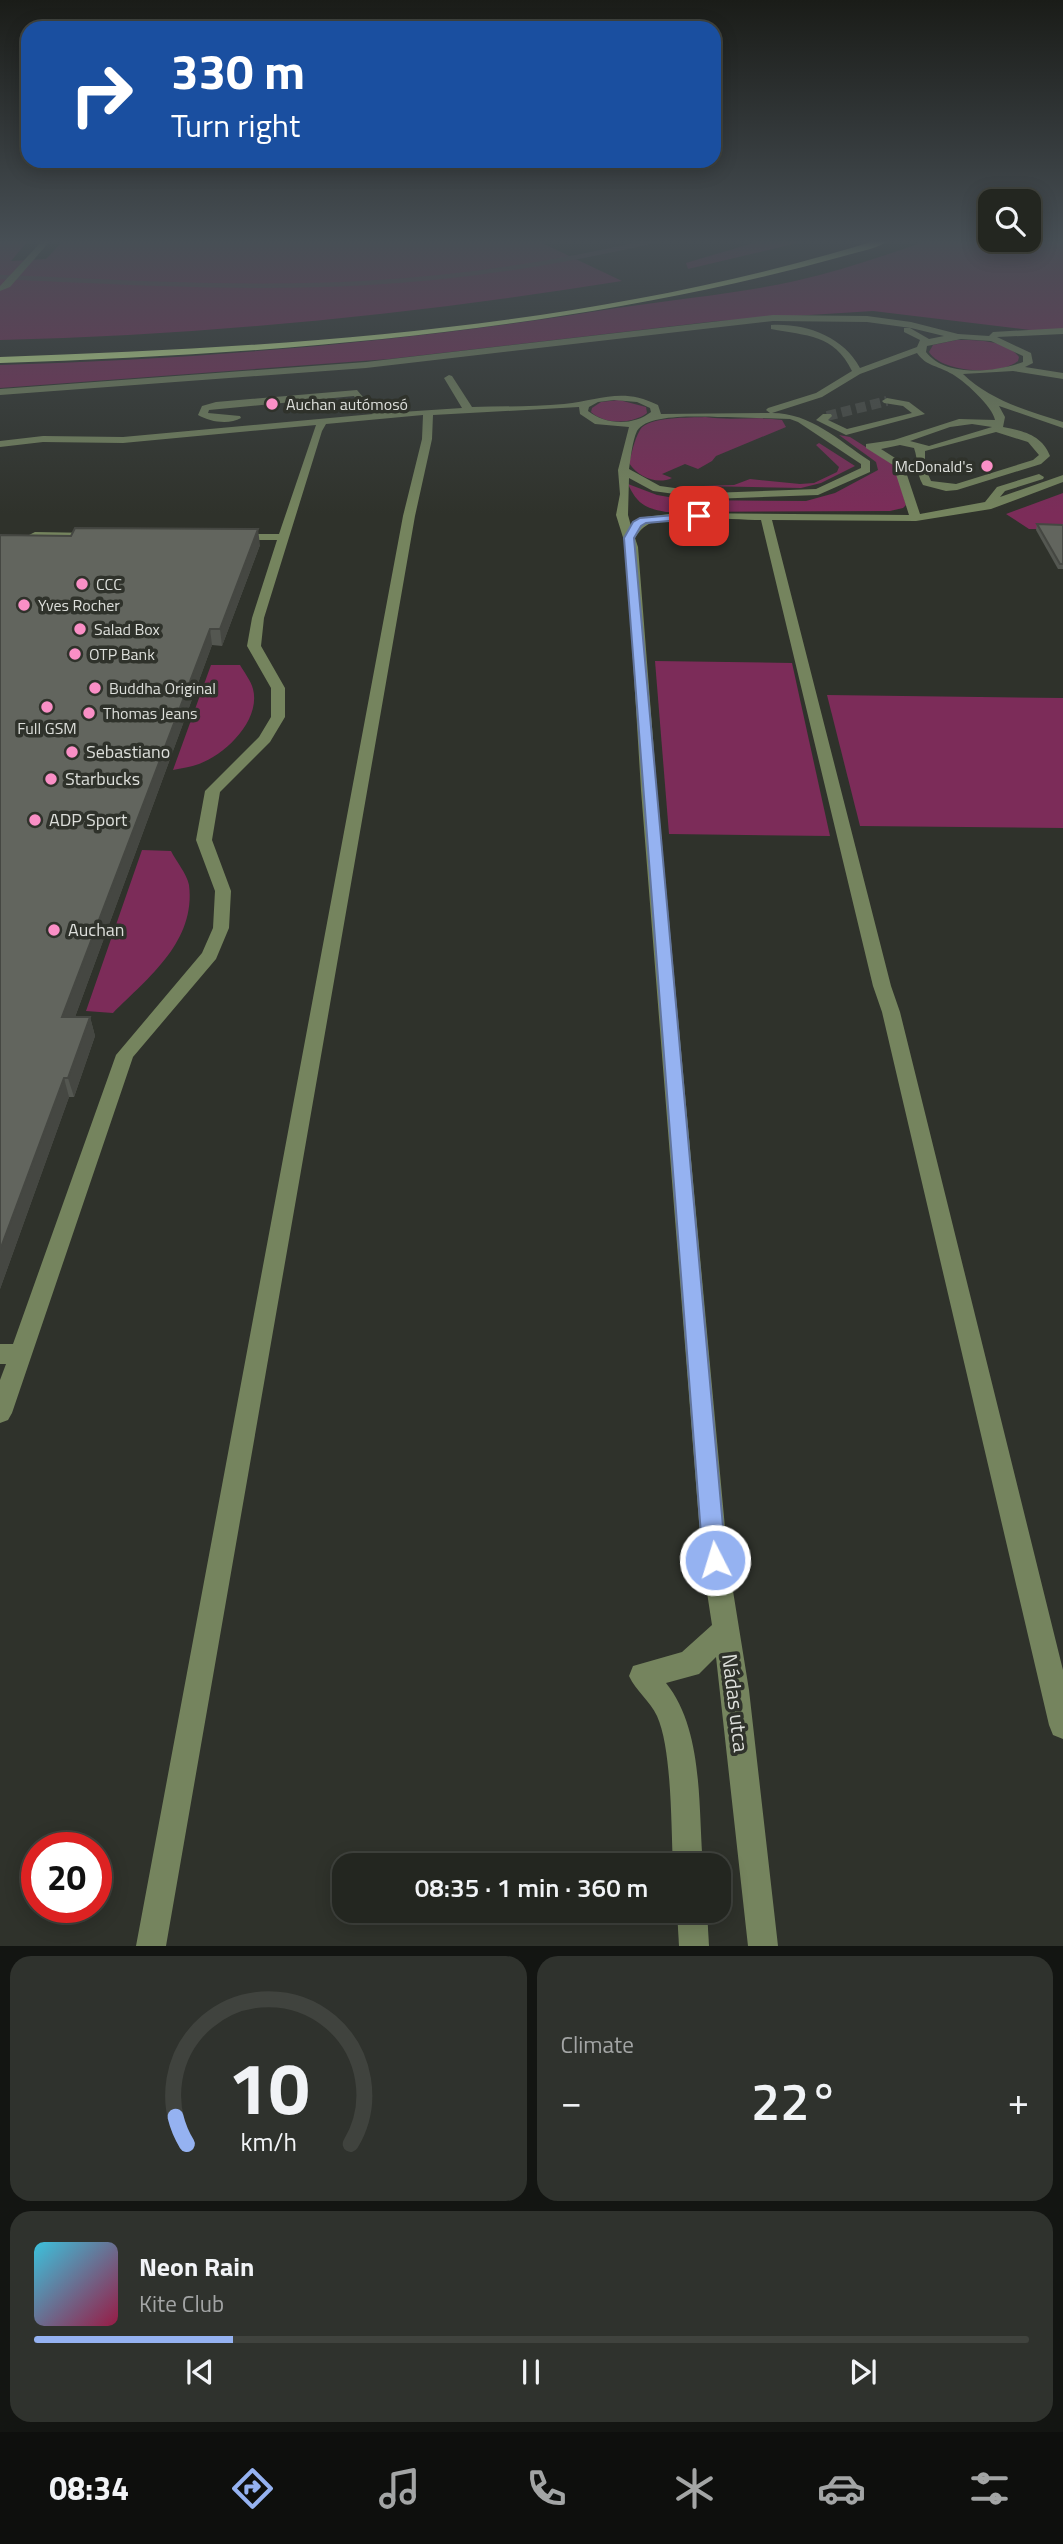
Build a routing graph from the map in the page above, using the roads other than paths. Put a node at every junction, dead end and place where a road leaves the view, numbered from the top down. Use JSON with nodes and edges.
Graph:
{"nodes":[{"id":1,"x":303,"y":332,"type":"dead end"},
{"id":2,"x":403,"y":332,"type":"edge"},
{"id":3,"x":661,"y":332,"type":"edge"},
{"id":4,"x":803,"y":332,"type":"edge"},
{"id":5,"x":909,"y":332,"type":"edge"},
{"id":6,"x":938,"y":332,"type":"edge"},
{"id":7,"x":1063,"y":332,"type":"edge"},
{"id":8,"x":959,"y":337,"type":"junction"},
{"id":9,"x":977,"y":338,"type":"junction"},
{"id":10,"x":923,"y":347,"type":"junction"},
{"id":11,"x":0,"y":348,"type":"edge"},
{"id":12,"x":1024,"y":352,"type":"junction"},
{"id":13,"x":0,"y":360,"type":"edge"},
{"id":14,"x":921,"y":363,"type":"dead end"},
{"id":15,"x":932,"y":363,"type":"junction"},
{"id":16,"x":909,"y":364,"type":"dead end"},
{"id":17,"x":1016,"y":369,"type":"junction"},
{"id":18,"x":1063,"y":369,"type":"edge"},
{"id":19,"x":953,"y":370,"type":"junction"},
{"id":20,"x":857,"y":372,"type":"junction"},
{"id":21,"x":994,"y":373,"type":"junction"},
{"id":22,"x":1063,"y":376,"type":"edge"},
{"id":23,"x":449,"y":378,"type":"dead end"},
{"id":24,"x":0,"y":392,"type":"edge"},
{"id":25,"x":987,"y":399,"type":"junction"},
{"id":26,"x":887,"y":401,"type":"tunnel mouth"},
{"id":27,"x":647,"y":402,"type":"junction"},
{"id":28,"x":800,"y":402,"type":"junction"},
{"id":29,"x":589,"y":403,"type":"junction"},
{"id":30,"x":1010,"y":407,"type":"junction"},
{"id":31,"x":342,"y":408,"type":"dead end"},
{"id":32,"x":468,"y":409,"type":"junction"},
{"id":33,"x":301,"y":412,"type":"dead end"},
{"id":34,"x":428,"y":412,"type":"junction"},
{"id":35,"x":730,"y":415,"type":"junction"},
{"id":36,"x":326,"y":416,"type":"junction"},
{"id":37,"x":384,"y":416,"type":"junction"},
{"id":38,"x":588,"y":416,"type":"junction"},
{"id":39,"x":827,"y":416,"type":"dead end"},
{"id":40,"x":246,"y":417,"type":"dead end"},
{"id":41,"x":366,"y":418,"type":"junction"},
{"id":42,"x":645,"y":420,"type":"junction"},
{"id":43,"x":1062,"y":425,"type":"edge"},
{"id":44,"x":997,"y":427,"type":"junction"},
{"id":45,"x":846,"y":432,"type":"junction"},
{"id":46,"x":825,"y":436,"type":"junction"},
{"id":47,"x":0,"y":444,"type":"edge"},
{"id":48,"x":892,"y":444,"type":"junction"},
{"id":49,"x":873,"y":447,"type":"junction"},
{"id":50,"x":919,"y":448,"type":"junction"},
{"id":51,"x":622,"y":470,"type":"junction"},
{"id":52,"x":1063,"y":471,"type":"edge"},
{"id":53,"x":1063,"y":478,"type":"edge"},
{"id":54,"x":625,"y":494,"type":"junction"},
{"id":55,"x":987,"y":507,"type":"junction"},
{"id":56,"x":677,"y":516,"type":"junction"},
{"id":57,"x":766,"y":517,"type":"junction"},
{"id":58,"x":916,"y":518,"type":"junction"},
{"id":59,"x":28,"y":535,"type":"edge"},
{"id":60,"x":105,"y":536,"type":"edge"},
{"id":61,"x":221,"y":537,"type":"edge"},
{"id":62,"x":284,"y":537,"type":"junction"},
{"id":63,"x":629,"y":538,"type":"junction"},
{"id":64,"x":10,"y":1354,"type":"edge"},
{"id":65,"x":0,"y":1413,"type":"edge"},
{"id":66,"x":726,"y":1630,"type":"junction"},
{"id":67,"x":1063,"y":1725,"type":"edge"},
{"id":68,"x":687,"y":1853,"type":"edge"},
{"id":69,"x":693,"y":1923,"type":"edge"},
{"id":70,"x":151,"y":1945,"type":"edge"},
{"id":71,"x":694,"y":1945,"type":"edge"},
{"id":72,"x":763,"y":1945,"type":"edge"}],
"edges":[{"from":1,"to":11,"type":"highway"},
{"from":2,"to":13,"type":"highway"},
{"from":3,"to":24,"type":"street"},
{"from":4,"to":20,"type":"street"},
{"from":5,"to":10,"type":"street"},
{"from":6,"to":8,"type":"street"},
{"from":7,"to":9,"type":"street"},
{"from":7,"to":12,"type":"street"},
{"from":8,"to":9,"type":"street"},
{"from":8,"to":10,"type":"street"},
{"from":9,"to":12,"type":"street"},
{"from":10,"to":15,"type":"street"},
{"from":10,"to":20,"type":"street"},
{"from":12,"to":17,"type":"street"},
{"from":12,"to":18,"type":"street"},
{"from":14,"to":15,"type":"street"},
{"from":15,"to":19,"type":"street"},
{"from":16,"to":20,"type":"street"},
{"from":17,"to":21,"type":"street"},
{"from":17,"to":22,"type":"street"},
{"from":19,"to":21,"type":"street"},
{"from":19,"to":25,"type":"street"},
{"from":20,"to":28,"type":"street"},
{"from":21,"to":30,"type":"street"},
{"from":23,"to":32,"type":"street"},
{"from":25,"to":30,"type":"street"},
{"from":25,"to":44,"type":"street"},
{"from":26,"to":45,"type":"street"},
{"from":27,"to":28,"type":"street"},
{"from":27,"to":29,"type":"street"},
{"from":27,"to":42,"type":"street"},
{"from":28,"to":35,"type":"street"},
{"from":29,"to":32,"type":"street"},
{"from":29,"to":38,"type":"street"},
{"from":30,"to":43,"type":"street"},
{"from":31,"to":41,"type":"street"},
{"from":32,"to":34,"type":"street"},
{"from":32,"to":38,"type":"street"},
{"from":33,"to":36,"type":"street"},
{"from":34,"to":37,"type":"street"},
{"from":34,"to":70,"type":"street"},
{"from":35,"to":42,"type":"street"},
{"from":35,"to":46,"type":"street"},
{"from":36,"to":41,"type":"street"},
{"from":36,"to":47,"type":"street"},
{"from":36,"to":62,"type":"street"},
{"from":37,"to":40,"type":"street"},
{"from":37,"to":41,"type":"street"},
{"from":38,"to":42,"type":"street"},
{"from":39,"to":45,"type":"street"},
{"from":42,"to":51,"type":"street"},
{"from":44,"to":48,"type":"street"},
{"from":44,"to":50,"type":"street"},
{"from":44,"to":50,"type":"street"},
{"from":45,"to":46,"type":"street"},
{"from":45,"to":49,"type":"street"},
{"from":46,"to":51,"type":"street"},
{"from":48,"to":49,"type":"street"},
{"from":48,"to":50,"type":"street"},
{"from":49,"to":58,"type":"street"},
{"from":51,"to":54,"type":"street"},
{"from":52,"to":55,"type":"street"},
{"from":53,"to":55,"type":"street"},
{"from":54,"to":56,"type":"street"},
{"from":54,"to":63,"type":"street"},
{"from":55,"to":58,"type":"street"},
{"from":56,"to":57,"type":"street"},
{"from":56,"to":63,"type":"street"},
{"from":57,"to":58,"type":"street"},
{"from":57,"to":67,"type":"street"},
{"from":59,"to":60,"type":"street"},
{"from":61,"to":62,"type":"street"},
{"from":62,"to":64,"type":"street"},
{"from":63,"to":66,"type":"street"},
{"from":64,"to":65,"type":"street"},
{"from":66,"to":68,"type":"street","name":"Nádas utca"},
{"from":66,"to":72,"type":"street","name":"Nádas utca"},
{"from":69,"to":71,"type":"street"}]}
